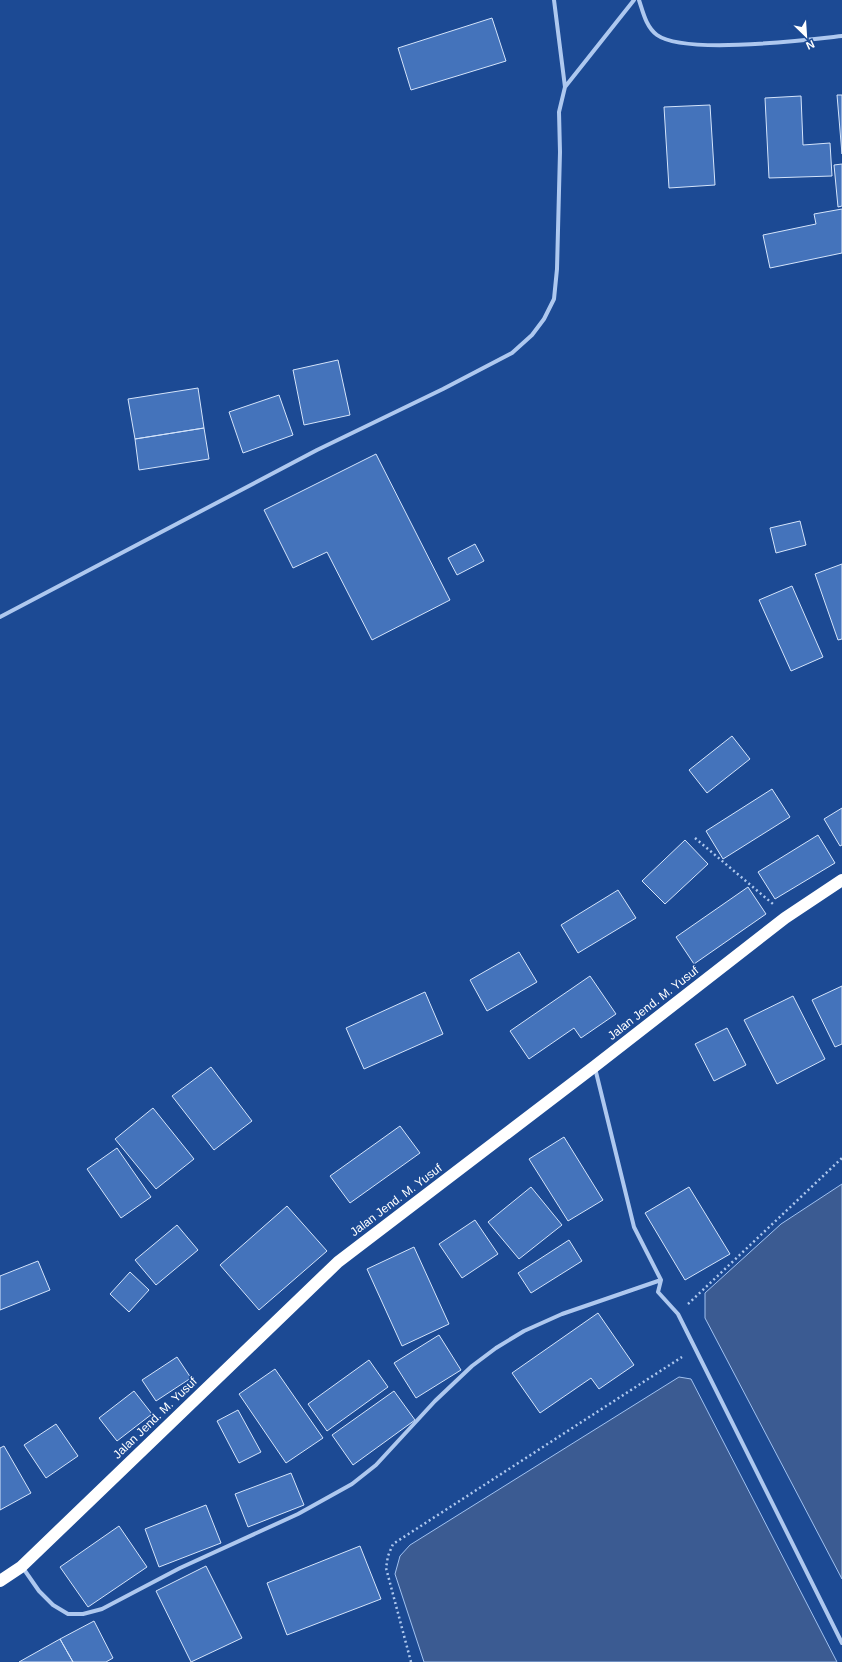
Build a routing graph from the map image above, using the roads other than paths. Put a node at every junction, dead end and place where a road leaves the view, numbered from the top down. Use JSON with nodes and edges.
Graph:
{"nodes":[{"id":1,"x":554,"y":0,"type":"edge"},
{"id":2,"x":634,"y":0,"type":"edge"},
{"id":3,"x":639,"y":0,"type":"edge"},
{"id":4,"x":842,"y":36,"type":"edge"},
{"id":5,"x":565,"y":87,"type":"junction"},
{"id":6,"x":0,"y":617,"type":"edge"},
{"id":7,"x":842,"y":880,"type":"edge"},
{"id":8,"x":595,"y":1066,"type":"junction"},
{"id":9,"x":661,"y":1280,"type":"junction"},
{"id":10,"x":21,"y":1567,"type":"junction"},
{"id":11,"x":0,"y":1581,"type":"edge"},
{"id":12,"x":842,"y":1643,"type":"edge"}],
"edges":[{"from":1,"to":5,"type":"street"},
{"from":2,"to":5,"type":"street"},
{"from":3,"to":4,"type":"street"},
{"from":5,"to":6,"type":"street"},
{"from":7,"to":8,"type":"highway","name":"Jalan Jend. M. Yusuf"},
{"from":8,"to":9,"type":"street"},
{"from":8,"to":10,"type":"highway","name":"Jalan Jend. M. Yusuf"},
{"from":9,"to":10,"type":"street"},
{"from":9,"to":12,"type":"street"},
{"from":10,"to":11,"type":"highway","name":"Jalan Jend. M. Yusuf"}]}
